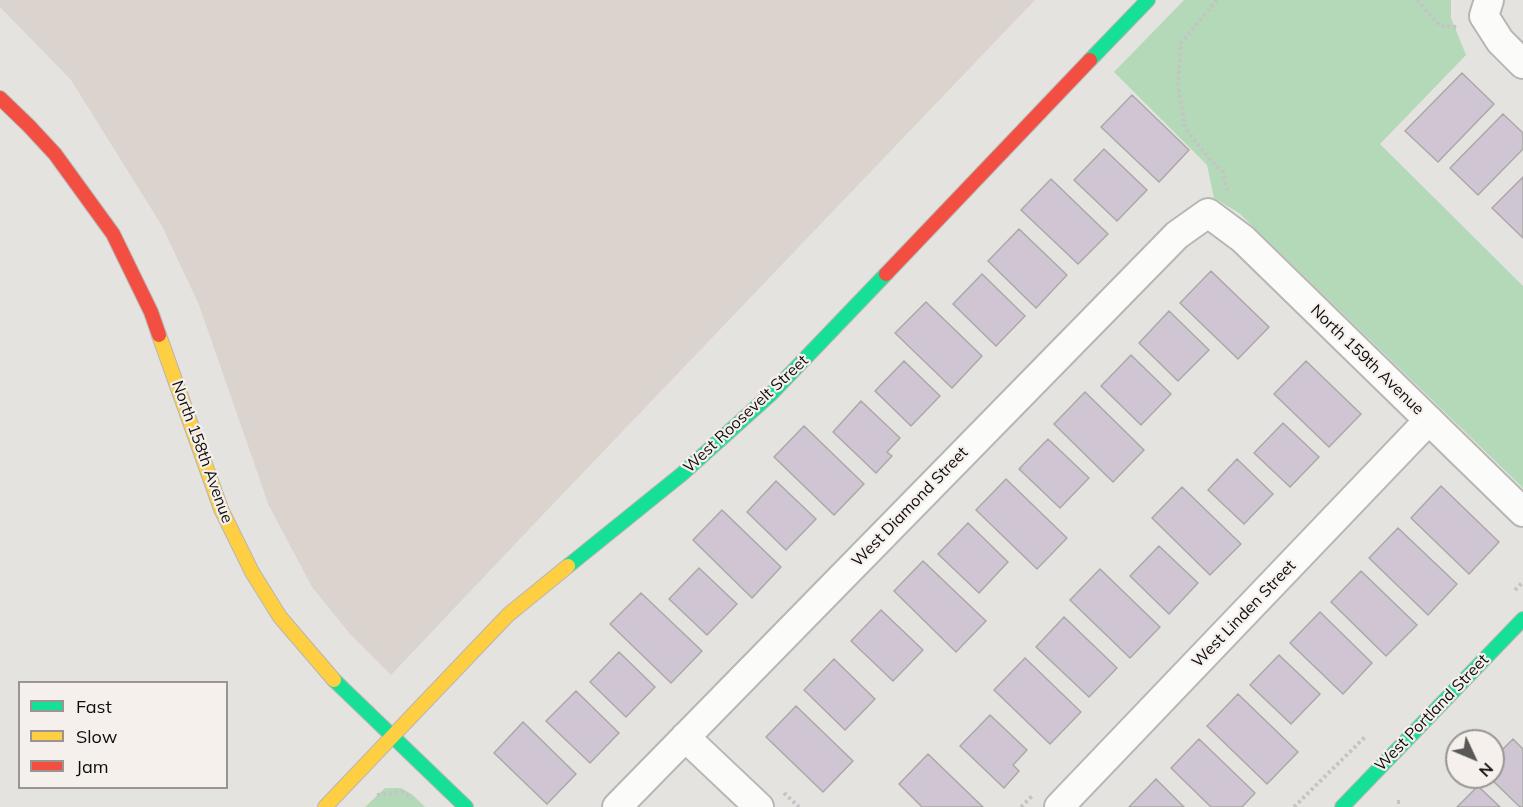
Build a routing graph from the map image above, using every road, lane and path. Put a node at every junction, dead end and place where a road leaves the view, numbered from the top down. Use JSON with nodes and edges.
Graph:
{"nodes":[{"id":1,"x":1148,"y":0,"type":"edge"},
{"id":2,"x":1217,"y":0,"type":"edge"},
{"id":3,"x":1417,"y":0,"type":"edge"},
{"id":4,"x":1486,"y":8,"type":"edge"},
{"id":5,"x":1458,"y":27,"type":"dead end"},
{"id":6,"x":1523,"y":64,"type":"edge"},
{"id":7,"x":0,"y":98,"type":"edge"},
{"id":8,"x":1219,"y":207,"type":"junction"},
{"id":9,"x":1429,"y":420,"type":"junction"},
{"id":10,"x":1523,"y":512,"type":"edge"},
{"id":11,"x":1523,"y":619,"type":"edge"},
{"id":12,"x":392,"y":736,"type":"junction"},
{"id":13,"x":685,"y":737,"type":"junction"},
{"id":14,"x":783,"y":793,"type":"dead end"},
{"id":15,"x":377,"y":795,"type":"dead end"},
{"id":16,"x":421,"y":805,"type":"dead end"},
{"id":17,"x":1350,"y":806,"type":"edge"},
{"id":18,"x":325,"y":807,"type":"edge"},
{"id":19,"x":466,"y":807,"type":"edge"},
{"id":20,"x":617,"y":807,"type":"edge"},
{"id":21,"x":759,"y":807,"type":"edge"},
{"id":22,"x":799,"y":807,"type":"edge"},
{"id":23,"x":1059,"y":807,"type":"edge"}],
"edges":[{"from":1,"to":12,"type":"street","name":"West Roosevelt Street"},
{"from":2,"to":8,"type":"path"},
{"from":3,"to":5,"type":"path"},
{"from":4,"to":6,"type":"street"},
{"from":7,"to":12,"type":"street","name":"North 158th Avenue"},
{"from":8,"to":9,"type":"street","name":"North 159th Avenue"},
{"from":8,"to":13,"type":"street","name":"West Diamond Street"},
{"from":9,"to":10,"type":"street","name":"North 159th Avenue"},
{"from":9,"to":23,"type":"street","name":"West Linden Street"},
{"from":11,"to":17,"type":"street","name":"West Portland Street"},
{"from":12,"to":18,"type":"street","name":"West Roosevelt Street"},
{"from":12,"to":19,"type":"street","name":"North 158th Avenue"},
{"from":13,"to":20,"type":"street","name":"West Diamond Street"},
{"from":13,"to":21,"type":"street"},
{"from":14,"to":22,"type":"path"},
{"from":15,"to":16,"type":"path"}]}
